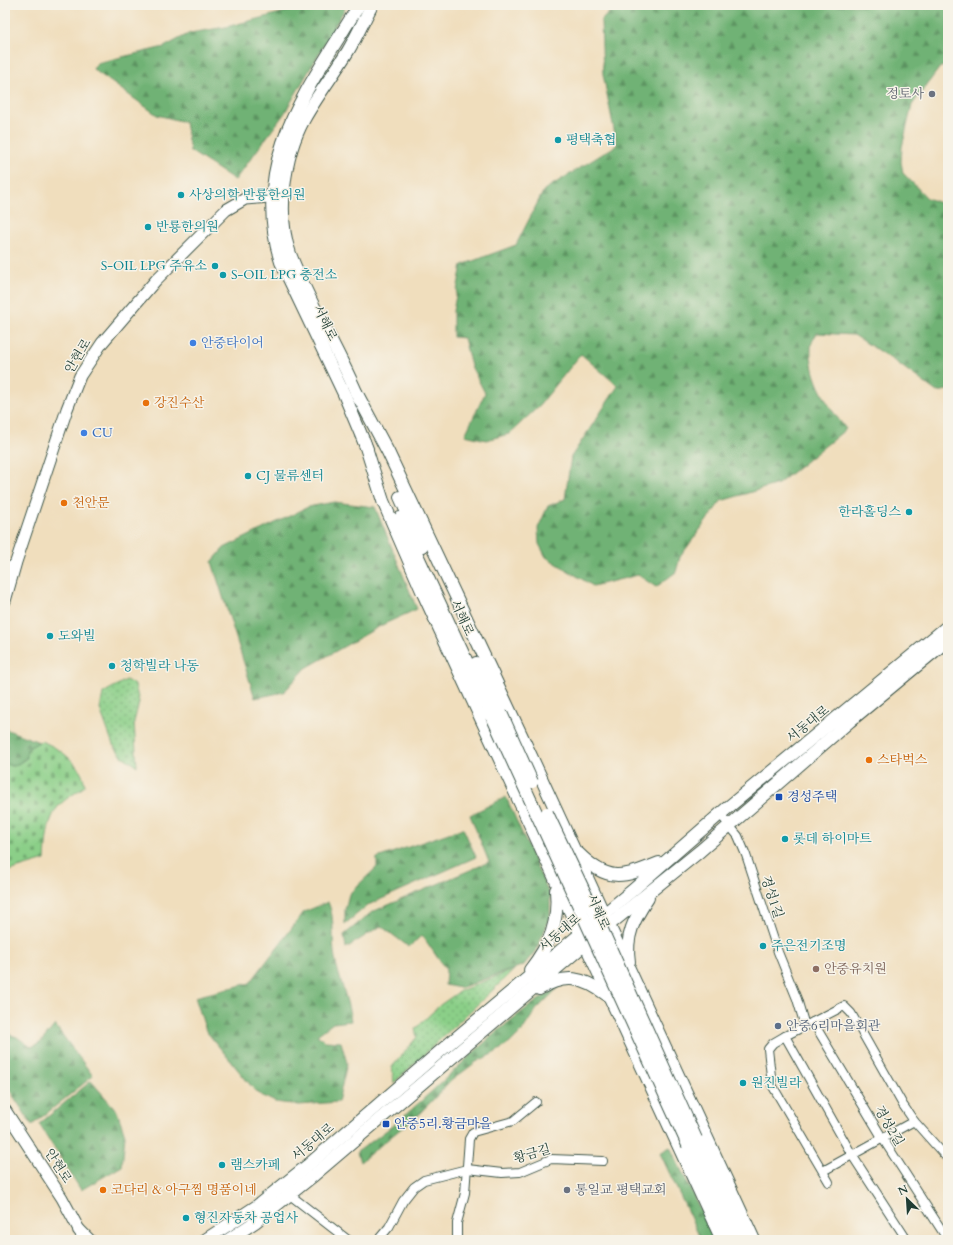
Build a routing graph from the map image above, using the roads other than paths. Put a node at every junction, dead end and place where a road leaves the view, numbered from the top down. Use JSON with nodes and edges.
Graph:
{"nodes":[{"id":1,"x":359,"y":5,"type":"edge"},
{"id":2,"x":372,"y":5,"type":"edge"},
{"id":3,"x":379,"y":5,"type":"edge"},
{"id":4,"x":364,"y":21,"type":"junction"},
{"id":5,"x":277,"y":196,"type":"junction"},
{"id":6,"x":356,"y":392,"type":"junction"},
{"id":7,"x":364,"y":442,"type":"junction"},
{"id":8,"x":16,"y":562,"type":"junction"},
{"id":9,"x":5,"y":570,"type":"edge"},
{"id":10,"x":5,"y":602,"type":"edge"},
{"id":11,"x":948,"y":626,"type":"edge"},
{"id":12,"x":948,"y":640,"type":"edge"},
{"id":13,"x":497,"y":715,"type":"junction"},
{"id":14,"x":720,"y":814,"type":"junction"},
{"id":15,"x":730,"y":825,"type":"junction"},
{"id":16,"x":572,"y":848,"type":"junction"},
{"id":17,"x":667,"y":860,"type":"junction"},
{"id":18,"x":555,"y":879,"type":"junction"},
{"id":19,"x":654,"y":888,"type":"junction"},
{"id":20,"x":603,"y":915,"type":"junction"},
{"id":21,"x":609,"y":926,"type":"junction"},
{"id":22,"x":582,"y":940,"type":"junction"},
{"id":23,"x":630,"y":971,"type":"junction"},
{"id":24,"x":515,"y":989,"type":"junction"},
{"id":25,"x":608,"y":996,"type":"junction"},
{"id":26,"x":518,"y":1001,"type":"junction"},
{"id":27,"x":813,"y":1022,"type":"junction"},
{"id":28,"x":805,"y":1026,"type":"junction"},
{"id":29,"x":785,"y":1036,"type":"junction"},
{"id":30,"x":536,"y":1102,"type":"dead end"},
{"id":31,"x":5,"y":1110,"type":"edge"},
{"id":32,"x":914,"y":1121,"type":"junction"},
{"id":33,"x":882,"y":1139,"type":"junction"},
{"id":34,"x":692,"y":1142,"type":"junction"},
{"id":35,"x":852,"y":1155,"type":"junction"},
{"id":36,"x":948,"y":1159,"type":"edge"},
{"id":37,"x":603,"y":1161,"type":"dead end"},
{"id":38,"x":467,"y":1169,"type":"junction"},
{"id":39,"x":823,"y":1171,"type":"junction"},
{"id":40,"x":829,"y":1182,"type":"dead end"},
{"id":41,"x":290,"y":1195,"type":"junction"},
{"id":42,"x":82,"y":1237,"type":"edge"},
{"id":43,"x":89,"y":1240,"type":"edge"},
{"id":44,"x":205,"y":1240,"type":"edge"},
{"id":45,"x":228,"y":1240,"type":"edge"},
{"id":46,"x":348,"y":1240,"type":"edge"},
{"id":47,"x":378,"y":1240,"type":"edge"},
{"id":48,"x":457,"y":1240,"type":"edge"},
{"id":49,"x":722,"y":1240,"type":"edge"},
{"id":50,"x":732,"y":1240,"type":"edge"},
{"id":51,"x":742,"y":1240,"type":"edge"},
{"id":52,"x":754,"y":1240,"type":"edge"},
{"id":53,"x":907,"y":1240,"type":"edge"},
{"id":54,"x":948,"y":1240,"type":"edge"}],
"edges":[{"from":1,"to":5,"type":"main road","name":"서해로"},
{"from":2,"to":4,"type":"main road","name":"서해로"},
{"from":3,"to":4,"type":"main road"},
{"from":4,"to":5,"type":"main road","name":"서해로"},
{"from":5,"to":6,"type":"main road","name":"서해로"},
{"from":5,"to":7,"type":"main road","name":"서해로"},
{"from":5,"to":8,"type":"main road","name":"안현로"},
{"from":6,"to":13,"type":"main road","name":"서해로"},
{"from":6,"to":16,"type":"main road"},
{"from":7,"to":13,"type":"main road","name":"서해로"},
{"from":7,"to":18,"type":"main road"},
{"from":8,"to":9,"type":"street"},
{"from":8,"to":10,"type":"main road","name":"안현로"},
{"from":11,"to":14,"type":"main road","name":"서동대로"},
{"from":12,"to":15,"type":"main road","name":"서동대로"},
{"from":13,"to":34,"type":"main road","name":"서해로","bridge":true},
{"from":14,"to":15,"type":"street","name":"경성1길"},
{"from":14,"to":17,"type":"main road","name":"서동대로"},
{"from":15,"to":19,"type":"main road","name":"서동대로"},
{"from":15,"to":28,"type":"street","name":"경성1길"},
{"from":16,"to":17,"type":"main road"},
{"from":16,"to":20,"type":"main road"},
{"from":17,"to":20,"type":"main road","name":"서동대로"},
{"from":18,"to":22,"type":"main road"},
{"from":18,"to":24,"type":"main road"},
{"from":19,"to":21,"type":"main road","name":"서동대로"},
{"from":19,"to":23,"type":"main road"},
{"from":20,"to":21,"type":"main road"},
{"from":20,"to":22,"type":"main road","name":"서동대로"},
{"from":21,"to":22,"type":"main road","name":"서동대로"},
{"from":21,"to":23,"type":"main road"},
{"from":22,"to":24,"type":"main road","name":"서동대로"},
{"from":22,"to":25,"type":"main road"},
{"from":22,"to":26,"type":"main road","name":"서동대로"},
{"from":23,"to":52,"type":"main road"},
{"from":24,"to":44,"type":"main road","name":"서동대로"},
{"from":25,"to":26,"type":"main road"},
{"from":25,"to":49,"type":"main road"},
{"from":26,"to":41,"type":"main road","name":"서동대로"},
{"from":27,"to":28,"type":"street","name":"경성2길"},
{"from":27,"to":32,"type":"street","name":"경성2길"},
{"from":27,"to":33,"type":"street","name":"경성2길"},
{"from":28,"to":29,"type":"street"},
{"from":29,"to":35,"type":"street"},
{"from":29,"to":39,"type":"street"},
{"from":30,"to":38,"type":"street"},
{"from":31,"to":42,"type":"main road","name":"안현로"},
{"from":32,"to":33,"type":"street"},
{"from":32,"to":36,"type":"street","name":"경성2길"},
{"from":33,"to":35,"type":"street"},
{"from":33,"to":54,"type":"street","name":"경성2길"},
{"from":34,"to":50,"type":"main road","name":"서해로"},
{"from":34,"to":51,"type":"main road","name":"서해로"},
{"from":35,"to":39,"type":"street"},
{"from":35,"to":53,"type":"street"},
{"from":37,"to":38,"type":"street","name":"황금길"},
{"from":38,"to":47,"type":"street"},
{"from":38,"to":48,"type":"street"},
{"from":39,"to":40,"type":"street"},
{"from":41,"to":45,"type":"main road","name":"서동대로"},
{"from":41,"to":46,"type":"street"},
{"from":42,"to":43,"type":"main road"}]}
